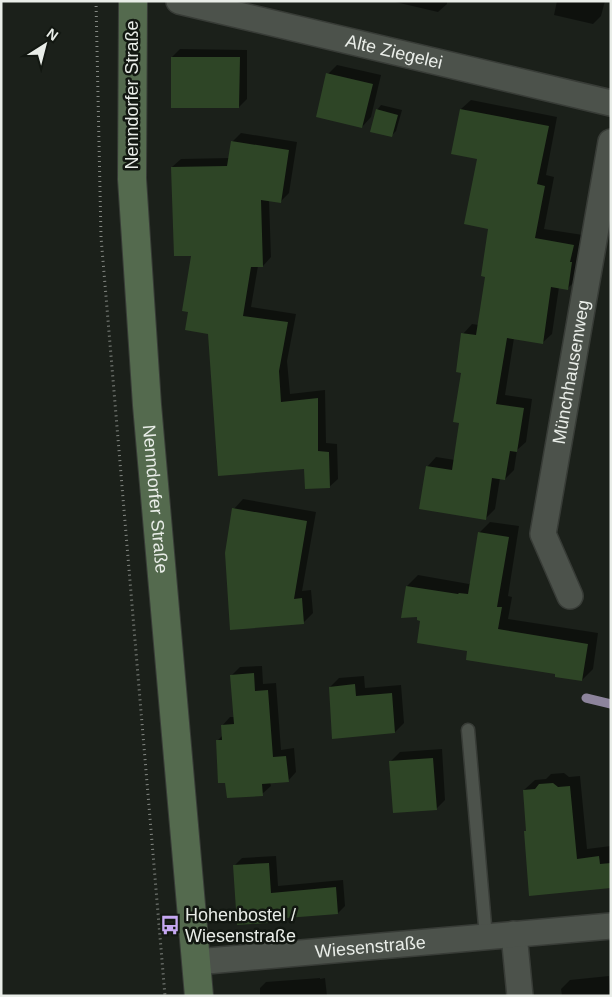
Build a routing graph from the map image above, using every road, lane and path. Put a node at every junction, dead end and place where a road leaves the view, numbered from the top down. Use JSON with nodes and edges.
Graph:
{"nodes":[{"id":1,"x":132,"y":1,"type":"edge"},
{"id":2,"x":179,"y":1,"type":"edge"},
{"id":3,"x":611,"y":103,"type":"edge"},
{"id":4,"x":611,"y":142,"type":"edge"},
{"id":5,"x":570,"y":596,"type":"dead end"},
{"id":6,"x":468,"y":730,"type":"dead end"},
{"id":7,"x":611,"y":926,"type":"edge"},
{"id":8,"x":514,"y":934,"type":"junction"},
{"id":9,"x":486,"y":936,"type":"junction"},
{"id":10,"x":196,"y":962,"type":"junction"},
{"id":11,"x":199,"y":996,"type":"edge"},
{"id":12,"x":520,"y":996,"type":"edge"}],
"edges":[{"from":1,"to":10,"type":"main road","name":"Nenndorfer Straße"},
{"from":2,"to":3,"type":"street","name":"Alte Ziegelei"},
{"from":4,"to":5,"type":"street","name":"Münchhausenweg"},
{"from":6,"to":9,"type":"lane"},
{"from":7,"to":8,"type":"street","name":"Wiesenstraße"},
{"from":8,"to":9,"type":"street","name":"Wiesenstraße"},
{"from":8,"to":12,"type":"street"},
{"from":9,"to":10,"type":"street","name":"Wiesenstraße"},
{"from":10,"to":11,"type":"main road","name":"Nenndorfer Straße"}]}
